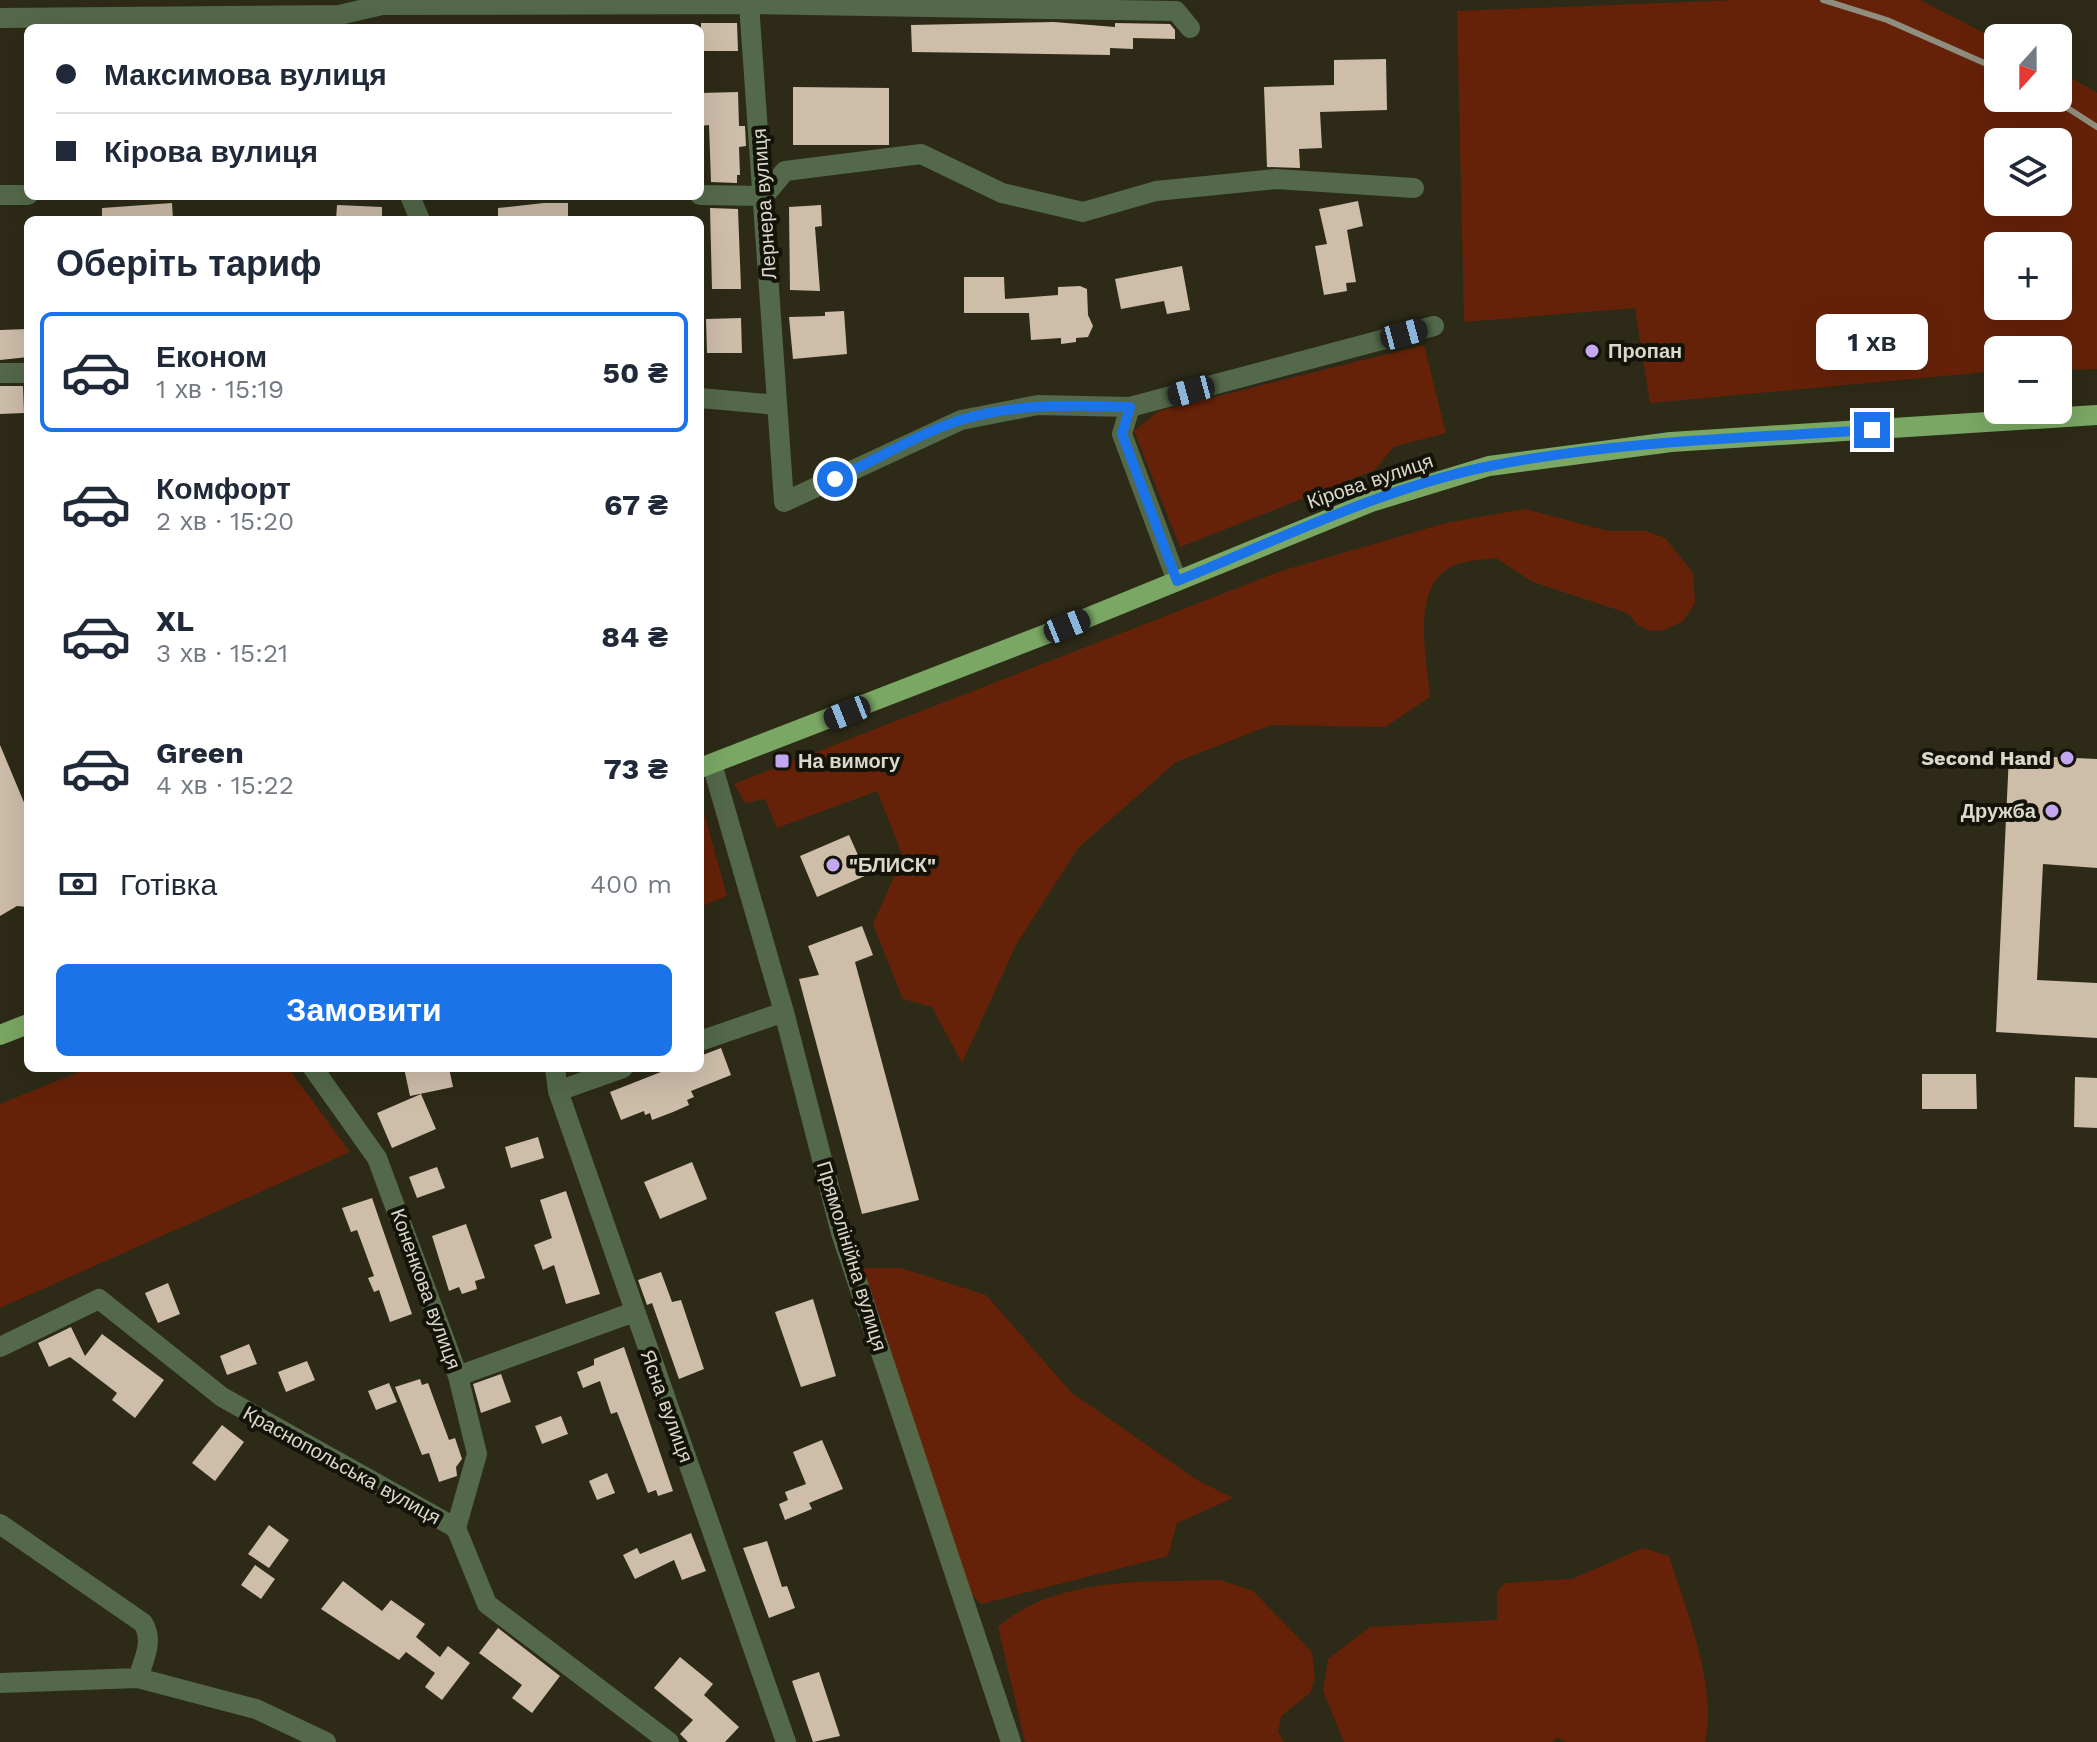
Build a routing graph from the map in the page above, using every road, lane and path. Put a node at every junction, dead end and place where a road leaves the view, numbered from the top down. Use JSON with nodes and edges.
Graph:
{"nodes":[{"id":1,"x":749,"y":4,"type":"junction"},
{"id":2,"x":0,"y":18,"type":"edge"},
{"id":3,"x":334,"y":22,"type":"edge"},
{"id":4,"x":1190,"y":28,"type":"dead end"},
{"id":5,"x":1414,"y":188,"type":"dead end"},
{"id":6,"x":0,"y":195,"type":"edge"},
{"id":7,"x":24,"y":195,"type":"edge"},
{"id":8,"x":704,"y":195,"type":"edge"},
{"id":9,"x":764,"y":196,"type":"junction"},
{"id":10,"x":1434,"y":326,"type":"dead end"},
{"id":11,"x":0,"y":373,"type":"edge"},
{"id":12,"x":24,"y":373,"type":"edge"},
{"id":13,"x":704,"y":398,"type":"edge"},
{"id":14,"x":777,"y":405,"type":"junction"},
{"id":15,"x":1130,"y":407,"type":"junction"},
{"id":16,"x":2097,"y":415,"type":"edge"},
{"id":17,"x":1177,"y":581,"type":"junction"},
{"id":18,"x":706,"y":766,"type":"edge"},
{"id":19,"x":784,"y":1012,"type":"junction"},
{"id":20,"x":24,"y":1026,"type":"edge"},
{"id":21,"x":0,"y":1035,"type":"edge"},
{"id":22,"x":704,"y":1040,"type":"edge"},
{"id":23,"x":316,"y":1072,"type":"edge"},
{"id":24,"x":556,"y":1072,"type":"edge"},
{"id":25,"x":612,"y":1072,"type":"edge"},
{"id":26,"x":558,"y":1091,"type":"junction"},
{"id":27,"x":634,"y":1312,"type":"junction"},
{"id":28,"x":0,"y":1347,"type":"edge"},
{"id":29,"x":458,"y":1376,"type":"junction"},
{"id":30,"x":0,"y":1524,"type":"edge"},
{"id":31,"x":456,"y":1528,"type":"junction"},
{"id":32,"x":138,"y":1678,"type":"junction"},
{"id":33,"x":0,"y":1683,"type":"edge"},
{"id":34,"x":326,"y":1742,"type":"edge"},
{"id":35,"x":669,"y":1742,"type":"edge"},
{"id":36,"x":786,"y":1742,"type":"edge"},
{"id":37,"x":1011,"y":1742,"type":"edge"}],
"edges":[{"from":1,"to":3,"type":"street"},
{"from":1,"to":4,"type":"street"},
{"from":1,"to":9,"type":"street","name":"Лернера вулиця"},
{"from":2,"to":3,"type":"street"},
{"from":5,"to":9,"type":"street"},
{"from":6,"to":7,"type":"street"},
{"from":8,"to":9,"type":"street"},
{"from":9,"to":14,"type":"street","name":"Лернера вулиця"},
{"from":10,"to":15,"type":"street"},
{"from":11,"to":12,"type":"street"},
{"from":13,"to":14,"type":"street"},
{"from":14,"to":15,"type":"street","name":"Лернера вулиця"},
{"from":15,"to":17,"type":"street"},
{"from":16,"to":17,"type":"main road","name":"Кірова вулиця"},
{"from":17,"to":18,"type":"main road","name":"Кірова вулиця"},
{"from":18,"to":19,"type":"street","name":"Прямолінійна вулиця"},
{"from":19,"to":22,"type":"street"},
{"from":19,"to":37,"type":"street","name":"Прямолінійна вулиця"},
{"from":20,"to":21,"type":"main road"},
{"from":23,"to":29,"type":"street","name":"Коненкова вулиця"},
{"from":24,"to":26,"type":"street","name":"Ясна вулиця"},
{"from":25,"to":26,"type":"street"},
{"from":26,"to":27,"type":"street","name":"Ясна вулиця"},
{"from":27,"to":29,"type":"street"},
{"from":27,"to":36,"type":"street","name":"Ясна вулиця"},
{"from":28,"to":31,"type":"street","name":"Краснопольська вулиця"},
{"from":29,"to":31,"type":"street","name":"Коненкова вулиця"},
{"from":30,"to":32,"type":"street"},
{"from":31,"to":35,"type":"street","name":"Краснопольська вулиця"},
{"from":32,"to":33,"type":"street"},
{"from":32,"to":34,"type":"street"}]}
